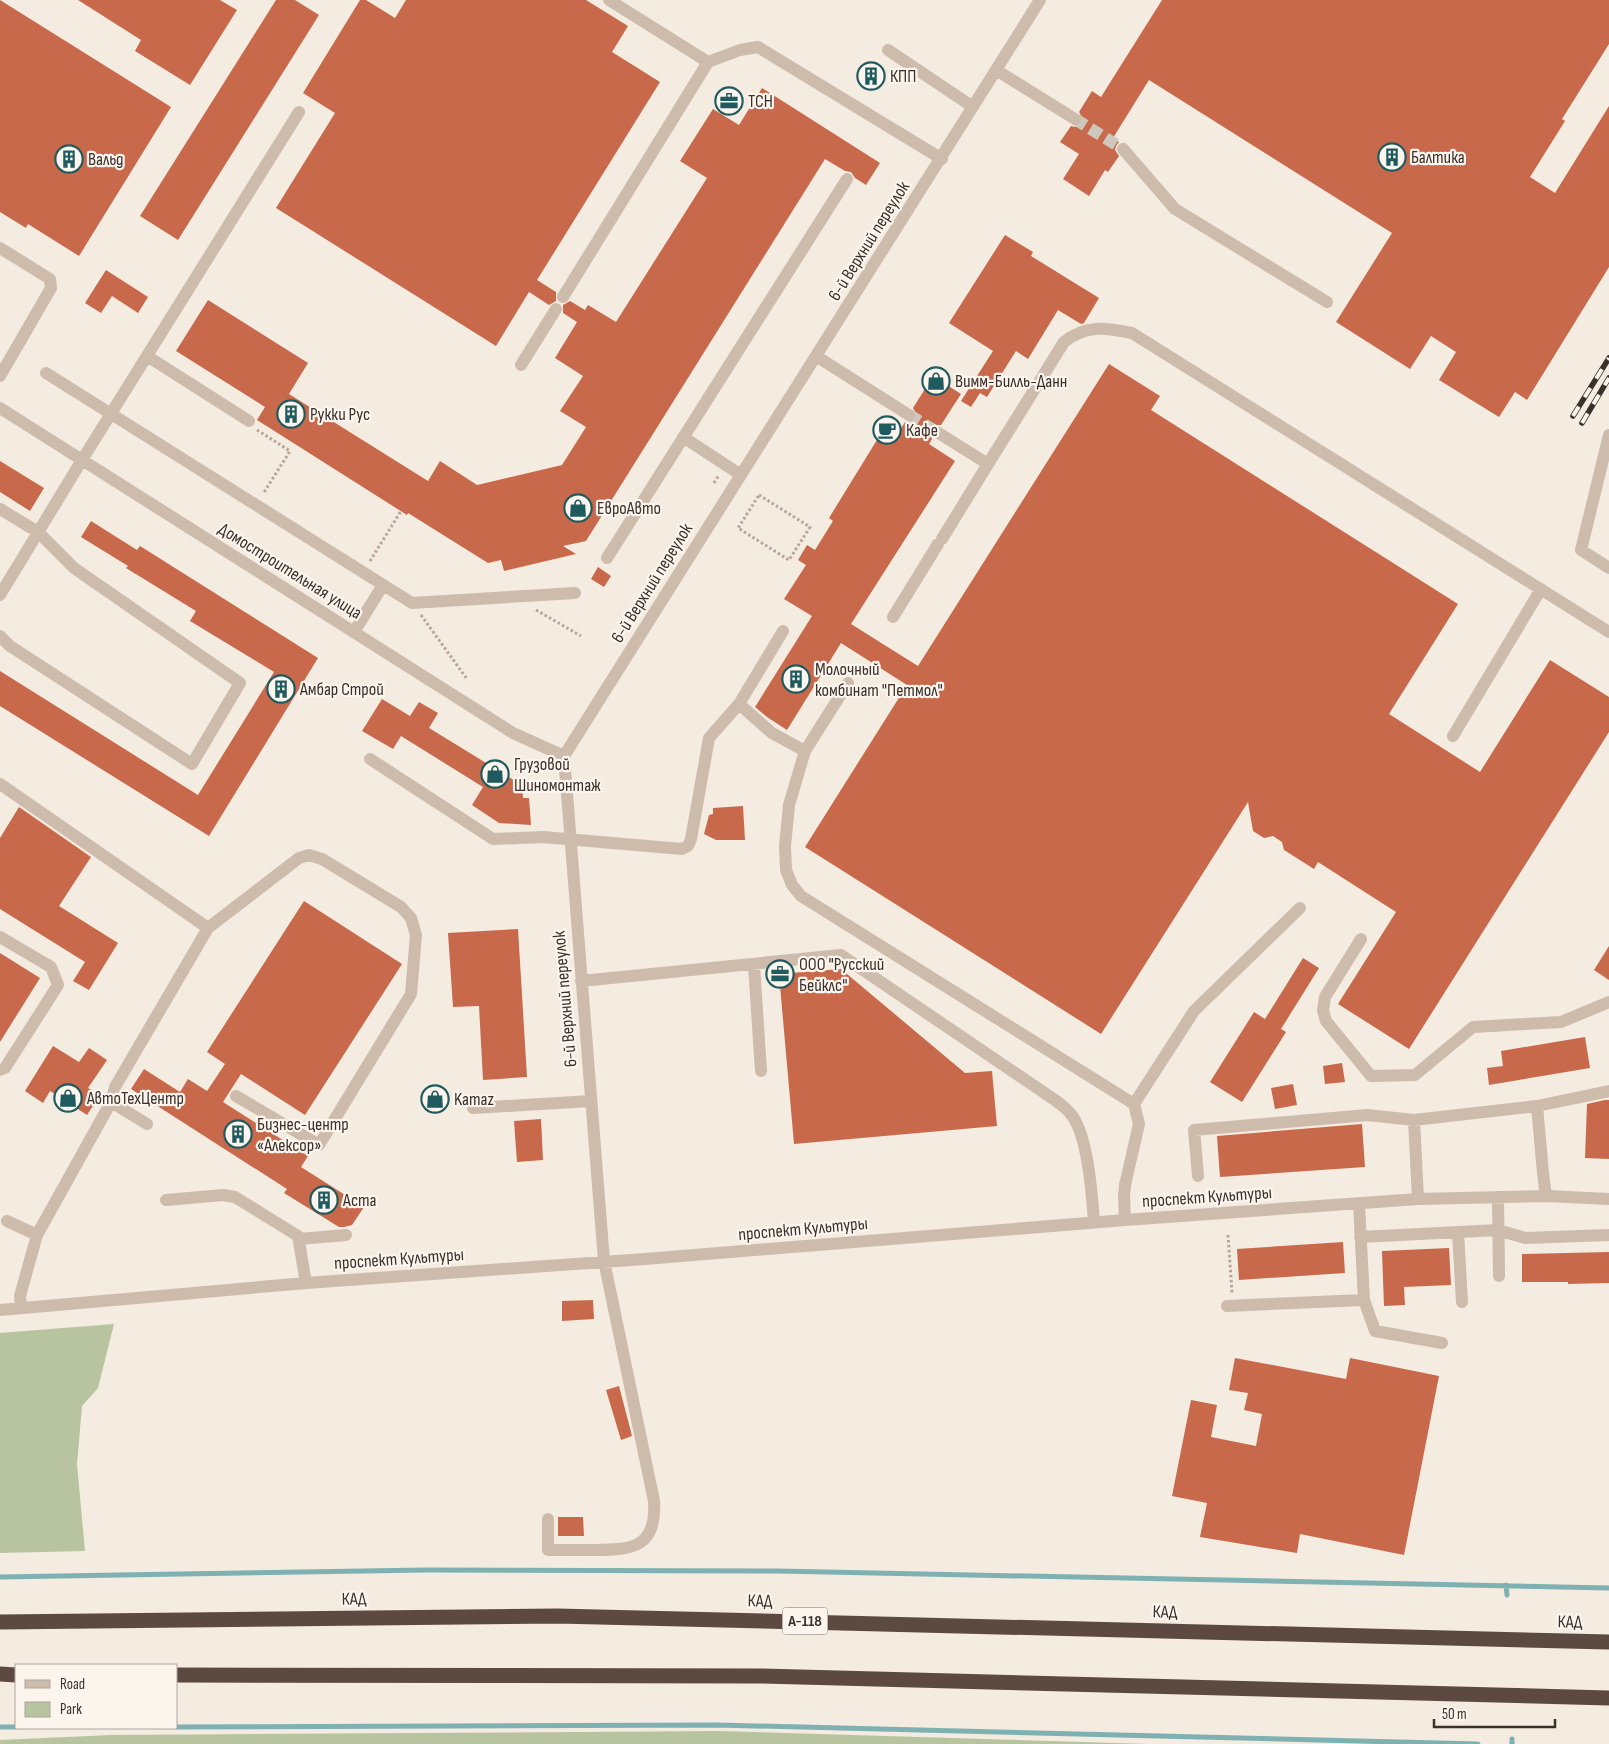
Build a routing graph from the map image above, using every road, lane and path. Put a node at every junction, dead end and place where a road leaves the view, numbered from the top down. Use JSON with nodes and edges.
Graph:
{"nodes":[{"id":1,"x":609,"y":0,"type":"edge"},
{"id":2,"x":1040,"y":0,"type":"edge"},
{"id":3,"x":888,"y":50,"type":"dead end"},
{"id":4,"x":708,"y":62,"type":"junction"},
{"id":5,"x":996,"y":70,"type":"junction"},
{"id":6,"x":973,"y":107,"type":"junction"},
{"id":7,"x":299,"y":112,"type":"dead end"},
{"id":8,"x":1075,"y":119,"type":"tunnel mouth"},
{"id":9,"x":1123,"y":149,"type":"tunnel mouth"},
{"id":10,"x":942,"y":158,"type":"junction"},
{"id":11,"x":847,"y":179,"type":"dead end"},
{"id":12,"x":0,"y":248,"type":"edge"},
{"id":13,"x":563,"y":297,"type":"dead end"},
{"id":14,"x":1326,"y":302,"type":"dead end"},
{"id":15,"x":556,"y":309,"type":"dead end"},
{"id":16,"x":147,"y":356,"type":"junction"},
{"id":17,"x":816,"y":356,"type":"junction"},
{"id":18,"x":521,"y":365,"type":"dead end"},
{"id":19,"x":46,"y":373,"type":"dead end"},
{"id":20,"x":0,"y":376,"type":"edge"},
{"id":21,"x":0,"y":408,"type":"edge"},
{"id":22,"x":111,"y":414,"type":"junction"},
{"id":23,"x":909,"y":415,"type":"tunnel mouth"},
{"id":24,"x":249,"y":421,"type":"joint"},
{"id":25,"x":937,"y":432,"type":"tunnel mouth"},
{"id":26,"x":1609,"y":434,"type":"edge"},
{"id":27,"x":683,"y":437,"type":"junction"},
{"id":28,"x":82,"y":460,"type":"junction"},
{"id":29,"x":988,"y":464,"type":"junction"},
{"id":30,"x":741,"y":476,"type":"junction"},
{"id":31,"x":759,"y":495,"type":"joint"},
{"id":32,"x":256,"y":505,"type":"junction"},
{"id":33,"x":0,"y":509,"type":"edge"},
{"id":34,"x":401,"y":511,"type":"dead end"},
{"id":35,"x":38,"y":532,"type":"junction"},
{"id":36,"x":607,"y":558,"type":"dead end"},
{"id":37,"x":1609,"y":568,"type":"edge"},
{"id":38,"x":364,"y":572,"type":"junction"},
{"id":39,"x":383,"y":585,"type":"junction"},
{"id":40,"x":1541,"y":589,"type":"junction"},
{"id":41,"x":574,"y":593,"type":"dead end"},
{"id":42,"x":0,"y":594,"type":"edge"},
{"id":43,"x":514,"y":597,"type":"junction"},
{"id":44,"x":412,"y":603,"type":"junction"},
{"id":45,"x":893,"y":617,"type":"dead end"},
{"id":46,"x":783,"y":631,"type":"dead end"},
{"id":47,"x":354,"y":632,"type":"junction"},
{"id":48,"x":1609,"y":632,"type":"edge"},
{"id":49,"x":0,"y":636,"type":"edge"},
{"id":50,"x":581,"y":636,"type":"dead end"},
{"id":51,"x":468,"y":679,"type":"dead end"},
{"id":52,"x":848,"y":683,"type":"dead end"},
{"id":53,"x":739,"y":704,"type":"junction"},
{"id":54,"x":1453,"y":736,"type":"dead end"},
{"id":55,"x":805,"y":751,"type":"junction"},
{"id":56,"x":564,"y":756,"type":"junction"},
{"id":57,"x":370,"y":759,"type":"dead end"},
{"id":58,"x":0,"y":784,"type":"edge"},
{"id":59,"x":570,"y":839,"type":"junction"},
{"id":60,"x":1300,"y":908,"type":"dead end"},
{"id":61,"x":208,"y":928,"type":"junction"},
{"id":62,"x":0,"y":937,"type":"edge"},
{"id":63,"x":1360,"y":939,"type":"dead end"},
{"id":64,"x":754,"y":965,"type":"junction"},
{"id":65,"x":581,"y":981,"type":"junction"},
{"id":66,"x":1609,"y":1002,"type":"edge"},
{"id":67,"x":0,"y":1070,"type":"edge"},
{"id":68,"x":761,"y":1072,"type":"dead end"},
{"id":69,"x":1609,"y":1091,"type":"edge"},
{"id":70,"x":236,"y":1096,"type":"dead end"},
{"id":71,"x":111,"y":1102,"type":"junction"},
{"id":72,"x":591,"y":1102,"type":"junction"},
{"id":73,"x":1134,"y":1104,"type":"junction"},
{"id":74,"x":1537,"y":1106,"type":"junction"},
{"id":75,"x":473,"y":1108,"type":"dead end"},
{"id":76,"x":1414,"y":1120,"type":"junction"},
{"id":77,"x":147,"y":1124,"type":"dead end"},
{"id":78,"x":1198,"y":1176,"type":"dead end"},
{"id":79,"x":1546,"y":1196,"type":"junction"},
{"id":80,"x":1498,"y":1197,"type":"junction"},
{"id":81,"x":1609,"y":1198,"type":"edge"},
{"id":82,"x":166,"y":1200,"type":"dead end"},
{"id":83,"x":1418,"y":1200,"type":"junction"},
{"id":84,"x":1359,"y":1204,"type":"junction"},
{"id":85,"x":1125,"y":1220,"type":"junction"},
{"id":86,"x":7,"y":1221,"type":"dead end"},
{"id":87,"x":1094,"y":1222,"type":"junction"},
{"id":88,"x":1498,"y":1230,"type":"junction"},
{"id":89,"x":1458,"y":1232,"type":"junction"},
{"id":90,"x":37,"y":1235,"type":"junction"},
{"id":91,"x":346,"y":1235,"type":"dead end"},
{"id":92,"x":1228,"y":1235,"type":"dead end"},
{"id":93,"x":1609,"y":1235,"type":"edge"},
{"id":94,"x":1360,"y":1237,"type":"junction"},
{"id":95,"x":299,"y":1239,"type":"junction"},
{"id":96,"x":604,"y":1262,"type":"junction"},
{"id":97,"x":1499,"y":1276,"type":"dead end"},
{"id":98,"x":306,"y":1283,"type":"junction"},
{"id":99,"x":1364,"y":1300,"type":"junction"},
{"id":100,"x":1462,"y":1302,"type":"dead end"},
{"id":101,"x":1230,"y":1306,"type":"joint"},
{"id":102,"x":21,"y":1308,"type":"junction"},
{"id":103,"x":0,"y":1310,"type":"edge"},
{"id":104,"x":1442,"y":1344,"type":"dead end"},
{"id":105,"x":548,"y":1519,"type":"dead end"},
{"id":106,"x":0,"y":1622,"type":"edge"},
{"id":107,"x":1609,"y":1642,"type":"edge"},
{"id":108,"x":0,"y":1674,"type":"edge"},
{"id":109,"x":15,"y":1674,"type":"edge"},
{"id":110,"x":178,"y":1675,"type":"edge"},
{"id":111,"x":1609,"y":1698,"type":"edge"}],
"edges":[{"from":1,"to":4,"type":"street"},
{"from":2,"to":5,"type":"street","name":"6-й Верхний переулок"},
{"from":3,"to":6,"type":"street"},
{"from":4,"to":10,"type":"street"},
{"from":4,"to":13,"type":"street"},
{"from":5,"to":6,"type":"street","name":"6-й Верхний переулок"},
{"from":5,"to":8,"type":"street"},
{"from":6,"to":10,"type":"street","name":"6-й Верхний переулок"},
{"from":7,"to":16,"type":"street"},
{"from":9,"to":14,"type":"street"},
{"from":10,"to":17,"type":"street","name":"6-й Верхний переулок"},
{"from":11,"to":27,"type":"street"},
{"from":12,"to":20,"type":"street"},
{"from":15,"to":18,"type":"street"},
{"from":16,"to":22,"type":"street"},
{"from":16,"to":24,"type":"street"},
{"from":17,"to":23,"type":"street"},
{"from":17,"to":30,"type":"street","name":"6-й Верхний переулок"},
{"from":19,"to":22,"type":"street"},
{"from":21,"to":28,"type":"street","name":"Домостроительная улица"},
{"from":22,"to":28,"type":"street"},
{"from":22,"to":32,"type":"street"},
{"from":24,"to":32,"type":"path"},
{"from":25,"to":29,"type":"street"},
{"from":26,"to":37,"type":"street"},
{"from":27,"to":30,"type":"street"},
{"from":27,"to":36,"type":"street"},
{"from":28,"to":35,"type":"street"},
{"from":28,"to":47,"type":"street","name":"Домостроительная улица"},
{"from":29,"to":40,"type":"street"},
{"from":29,"to":45,"type":"street"},
{"from":30,"to":56,"type":"street","name":"6-й Верхний переулок"},
{"from":31,"to":31,"type":"path"},
{"from":32,"to":38,"type":"street"},
{"from":33,"to":35,"type":"street"},
{"from":34,"to":38,"type":"path"},
{"from":35,"to":42,"type":"street"},
{"from":35,"to":49,"type":"street"},
{"from":38,"to":39,"type":"street"},
{"from":39,"to":44,"type":"street"},
{"from":39,"to":47,"type":"street"},
{"from":40,"to":48,"type":"street"},
{"from":40,"to":54,"type":"street"},
{"from":41,"to":43,"type":"street"},
{"from":43,"to":44,"type":"street"},
{"from":43,"to":50,"type":"path"},
{"from":44,"to":51,"type":"path"},
{"from":46,"to":53,"type":"street"},
{"from":47,"to":56,"type":"street","name":"Домостроительная улица"},
{"from":52,"to":55,"type":"street"},
{"from":53,"to":55,"type":"street"},
{"from":53,"to":59,"type":"street"},
{"from":55,"to":73,"type":"street"},
{"from":56,"to":59,"type":"street","name":"6-й Верхний переулок"},
{"from":57,"to":59,"type":"street"},
{"from":58,"to":61,"type":"street"},
{"from":59,"to":65,"type":"street","name":"6-й Верхний переулок"},
{"from":60,"to":73,"type":"street"},
{"from":61,"to":70,"type":"street"},
{"from":61,"to":71,"type":"street"},
{"from":62,"to":67,"type":"street"},
{"from":63,"to":66,"type":"street"},
{"from":64,"to":65,"type":"street"},
{"from":64,"to":68,"type":"street"},
{"from":64,"to":87,"type":"street"},
{"from":65,"to":72,"type":"street","name":"6-й Верхний переулок"},
{"from":69,"to":74,"type":"street"},
{"from":71,"to":77,"type":"street"},
{"from":71,"to":90,"type":"street"},
{"from":72,"to":75,"type":"street"},
{"from":72,"to":96,"type":"street","name":"6-й Верхний переулок"},
{"from":73,"to":85,"type":"street"},
{"from":74,"to":76,"type":"street"},
{"from":74,"to":79,"type":"street"},
{"from":76,"to":78,"type":"street"},
{"from":76,"to":83,"type":"street"},
{"from":79,"to":80,"type":"street","name":"проспект Культуры"},
{"from":79,"to":81,"type":"street","name":"проспект Культуры"},
{"from":80,"to":83,"type":"street","name":"проспект Культуры"},
{"from":80,"to":88,"type":"street"},
{"from":82,"to":95,"type":"street"},
{"from":83,"to":84,"type":"street","name":"проспект Культуры"},
{"from":84,"to":85,"type":"street","name":"проспект Культуры"},
{"from":84,"to":94,"type":"street"},
{"from":85,"to":87,"type":"street","name":"проспект Культуры"},
{"from":86,"to":90,"type":"street"},
{"from":87,"to":96,"type":"street","name":"проспект Культуры"},
{"from":88,"to":89,"type":"street"},
{"from":88,"to":93,"type":"street"},
{"from":88,"to":97,"type":"street"},
{"from":89,"to":94,"type":"street"},
{"from":89,"to":100,"type":"street"},
{"from":90,"to":102,"type":"street"},
{"from":91,"to":95,"type":"street"},
{"from":92,"to":101,"type":"path"},
{"from":94,"to":99,"type":"street"},
{"from":95,"to":98,"type":"street"},
{"from":96,"to":98,"type":"street","name":"проспект Культуры"},
{"from":96,"to":105,"type":"street","name":"6-й Верхний переулок"},
{"from":98,"to":102,"type":"street","name":"проспект Культуры"},
{"from":99,"to":101,"type":"street"},
{"from":99,"to":104,"type":"street"},
{"from":102,"to":103,"type":"street","name":"проспект Культуры"},
{"from":106,"to":107,"type":"highway","name":"КАД","number":"А-118"},
{"from":108,"to":109,"type":"highway"},
{"from":110,"to":111,"type":"highway"}]}
